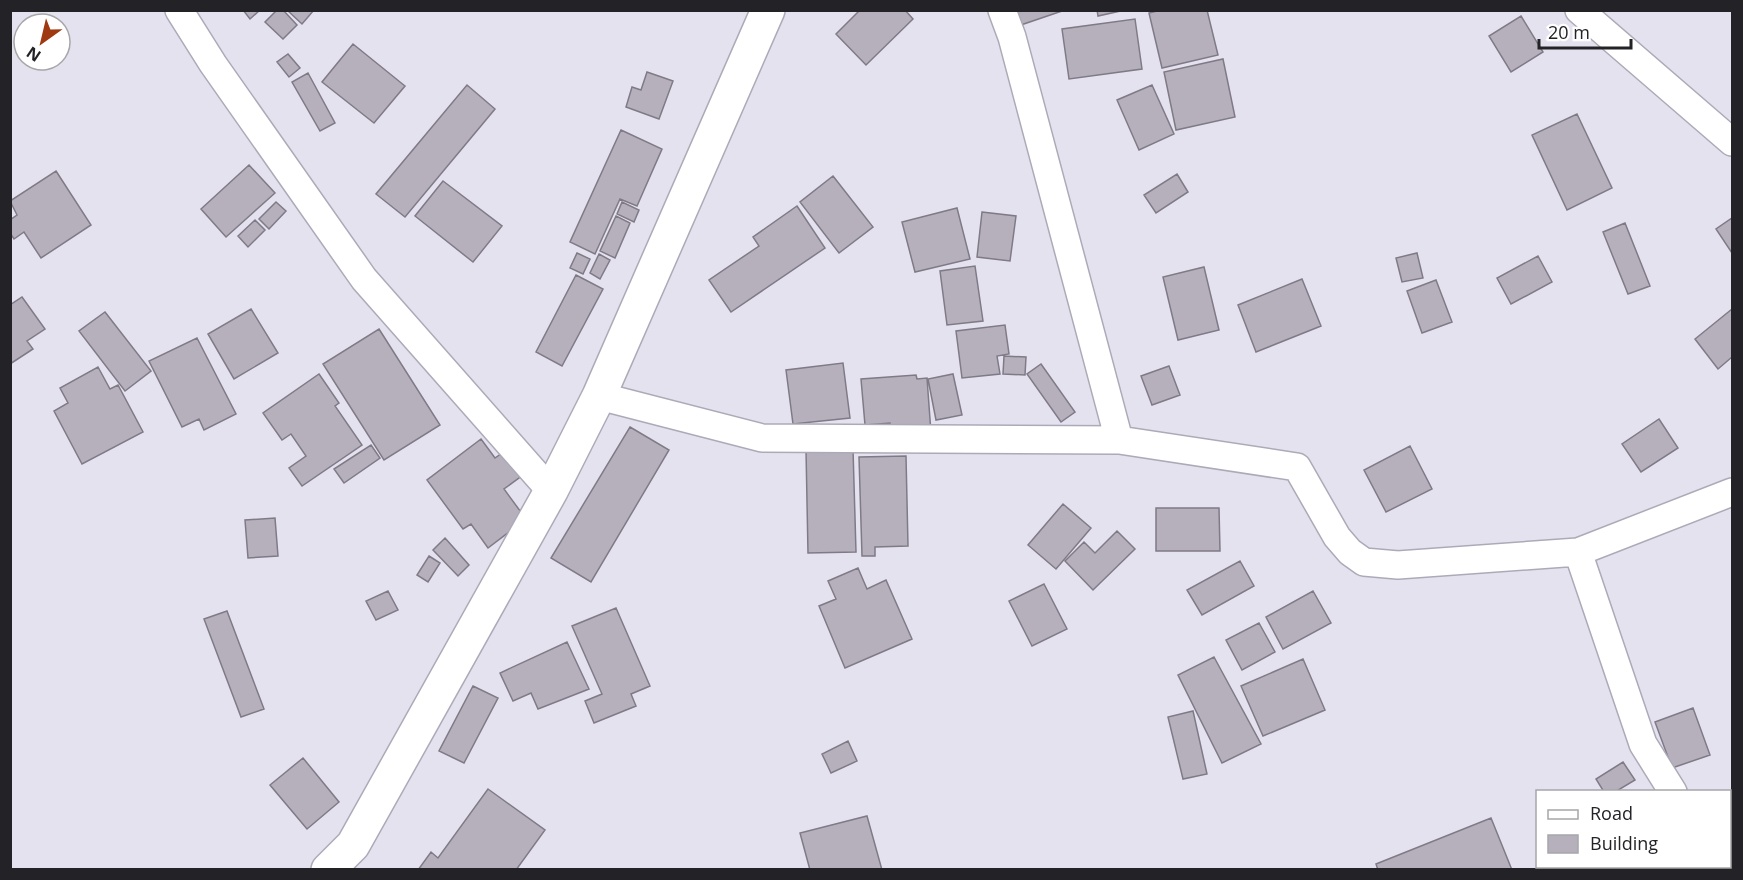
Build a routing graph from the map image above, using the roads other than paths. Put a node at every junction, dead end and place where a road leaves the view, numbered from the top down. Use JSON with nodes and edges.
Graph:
{"nodes":[{"id":1,"x":179,"y":10,"type":"edge"},
{"id":2,"x":768,"y":10,"type":"edge"},
{"id":3,"x":1002,"y":10,"type":"edge"},
{"id":4,"x":1579,"y":10,"type":"edge"},
{"id":5,"x":1732,"y":142,"type":"edge"},
{"id":6,"x":599,"y":396,"type":"junction"},
{"id":7,"x":1119,"y":440,"type":"junction"},
{"id":8,"x":551,"y":491,"type":"junction"},
{"id":9,"x":1732,"y":492,"type":"edge"},
{"id":10,"x":1578,"y":552,"type":"junction"},
{"id":11,"x":1671,"y":790,"type":"edge"},
{"id":12,"x":328,"y":870,"type":"edge"}],
"edges":[{"from":1,"to":8,"type":"street"},
{"from":2,"to":6,"type":"street"},
{"from":3,"to":7,"type":"street"},
{"from":4,"to":5,"type":"street"},
{"from":6,"to":7,"type":"street"},
{"from":6,"to":8,"type":"street"},
{"from":7,"to":10,"type":"street"},
{"from":8,"to":12,"type":"street"},
{"from":9,"to":10,"type":"street"},
{"from":10,"to":11,"type":"street"}]}
